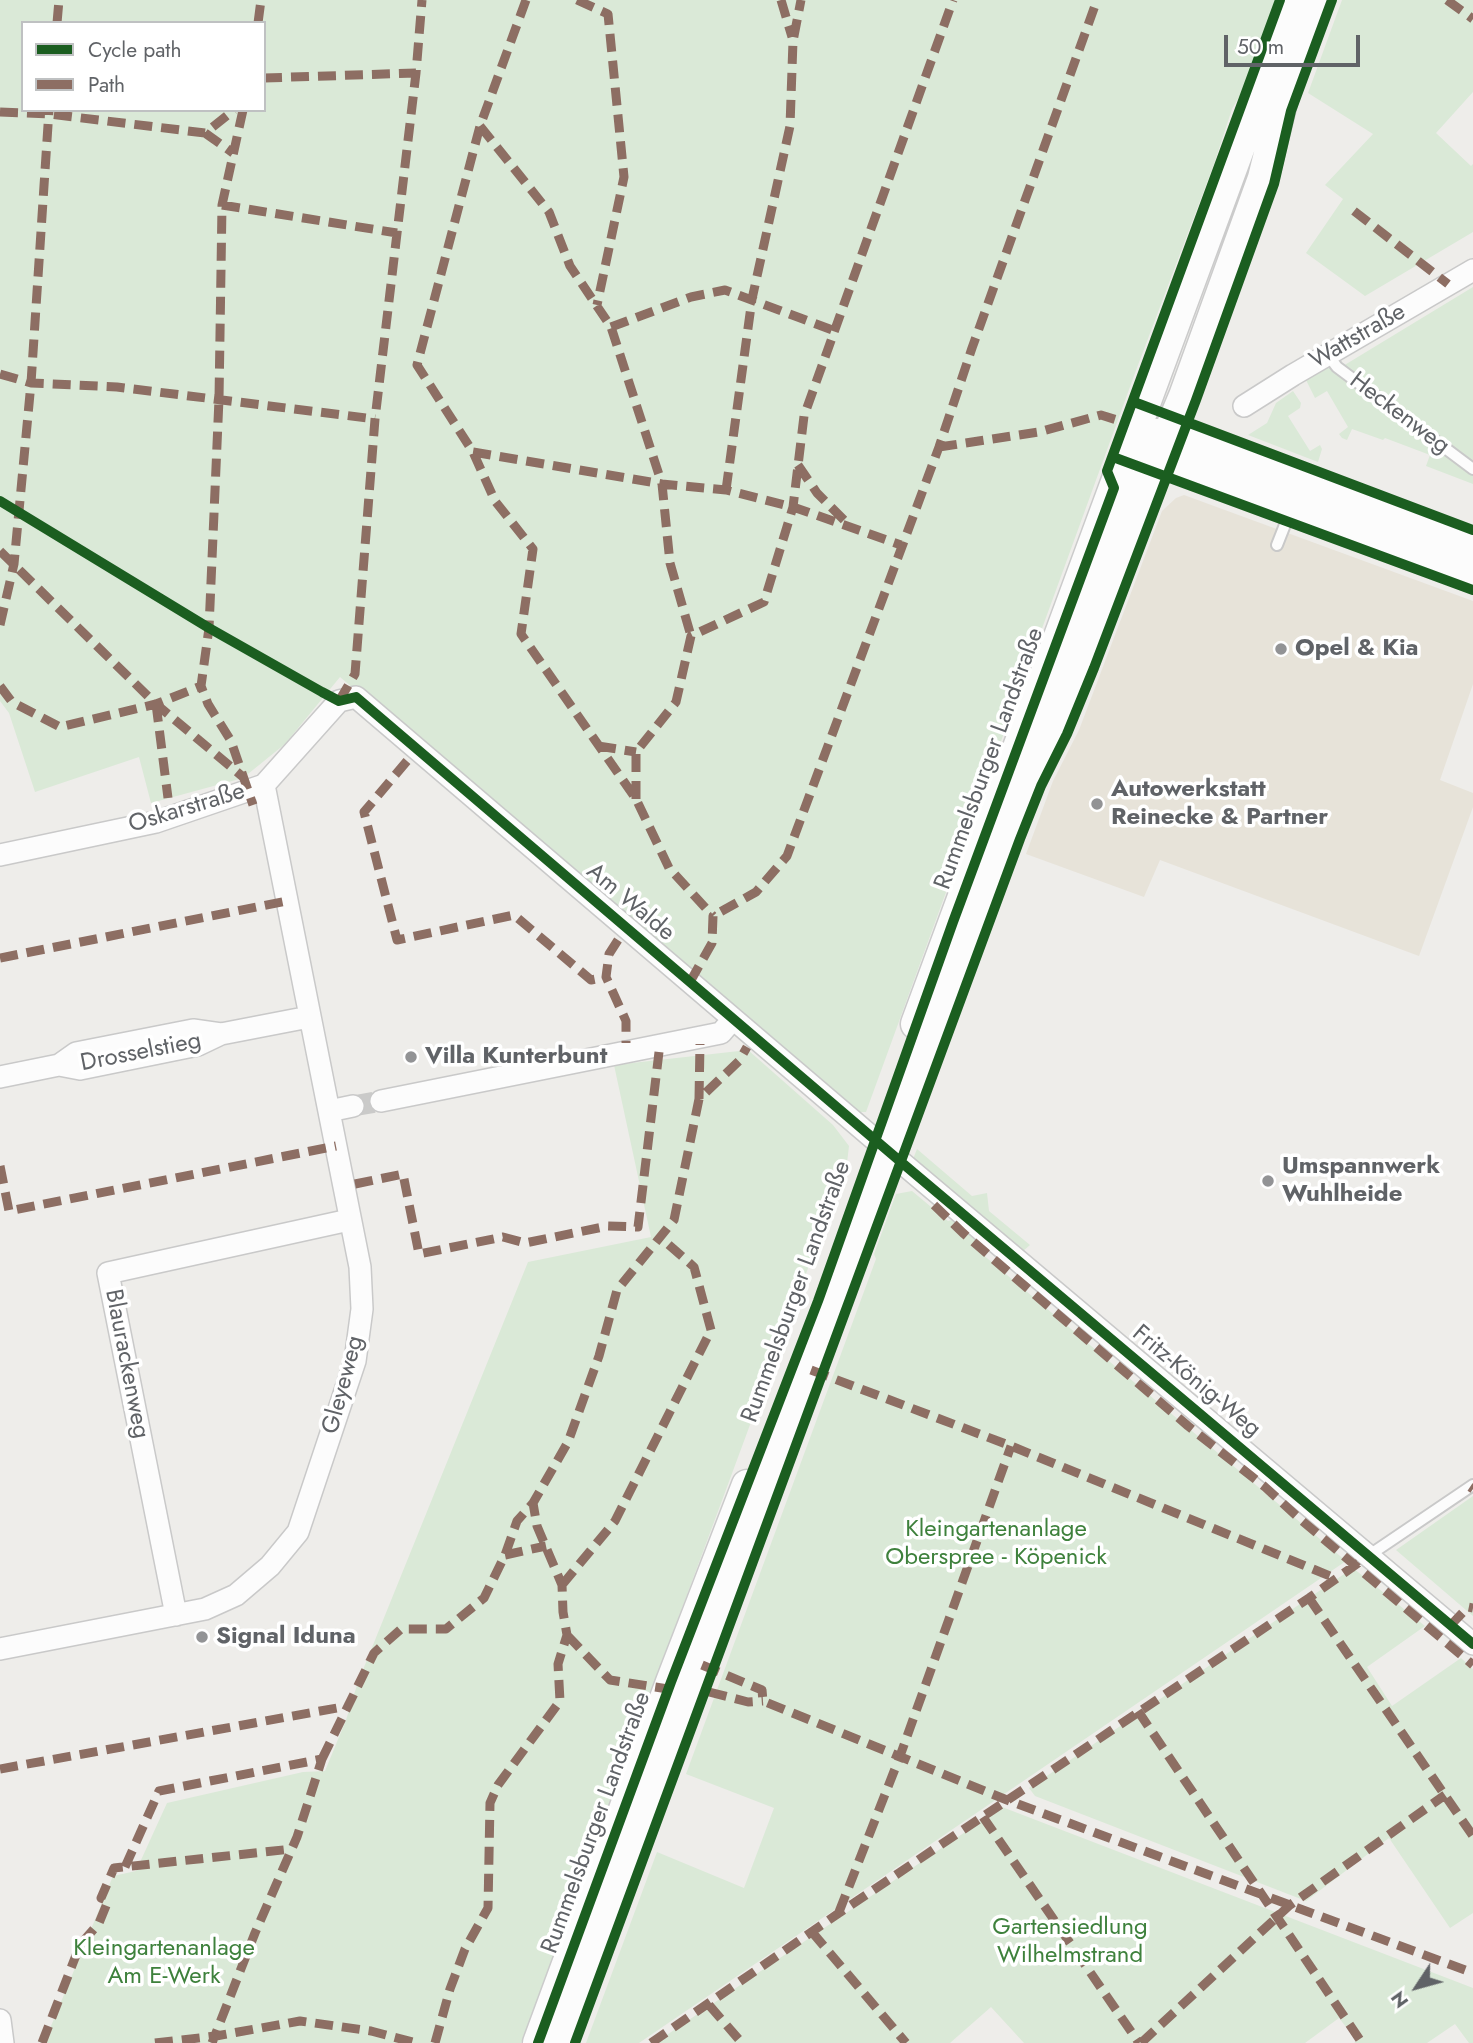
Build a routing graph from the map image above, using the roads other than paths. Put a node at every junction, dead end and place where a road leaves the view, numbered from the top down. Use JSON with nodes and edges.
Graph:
{"nodes":[{"id":1,"x":1294,"y":0,"type":"edge"},
{"id":2,"x":1317,"y":0,"type":"edge"},
{"id":3,"x":1473,"y":270,"type":"edge"},
{"id":4,"x":1328,"y":355,"type":"junction"},
{"id":5,"x":1244,"y":406,"type":"dead end"},
{"id":6,"x":1133,"y":436,"type":"junction"},
{"id":7,"x":1162,"y":447,"type":"junction"},
{"id":8,"x":1473,"y":469,"type":"edge"},
{"id":9,"x":1290,"y":509,"type":"junction"},
{"id":10,"x":1277,"y":545,"type":"dead end"},
{"id":11,"x":1473,"y":548,"type":"edge"},
{"id":12,"x":1473,"y":577,"type":"edge"},
{"id":13,"x":339,"y":701,"type":"joint"},
{"id":14,"x":264,"y":785,"type":"junction"},
{"id":15,"x":0,"y":855,"type":"edge"},
{"id":16,"x":309,"y":1017,"type":"junction"},
{"id":17,"x":733,"y":1019,"type":"junction"},
{"id":18,"x":0,"y":1077,"type":"edge"},
{"id":19,"x":381,"y":1101,"type":"tunnel mouth"},
{"id":20,"x":353,"y":1106,"type":"tunnel mouth"},
{"id":21,"x":329,"y":1111,"type":"junction"},
{"id":22,"x":883,"y":1146,"type":"junction"},
{"id":23,"x":349,"y":1220,"type":"junction"},
{"id":24,"x":1473,"y":1485,"type":"edge"},
{"id":25,"x":1368,"y":1556,"type":"junction"},
{"id":26,"x":176,"y":1615,"type":"junction"},
{"id":27,"x":1473,"y":1644,"type":"edge"},
{"id":28,"x":0,"y":1649,"type":"edge"},
{"id":29,"x":0,"y":2020,"type":"edge"},
{"id":30,"x":3,"y":2043,"type":"edge"},
{"id":31,"x":538,"y":2043,"type":"edge"},
{"id":32,"x":562,"y":2043,"type":"edge"}],
"edges":[{"from":1,"to":6,"type":"main road","name":"Rummelsburger Landstraße"},
{"from":2,"to":7,"type":"main road","name":"Rummelsburger Landstraße"},
{"from":3,"to":4,"type":"street","name":"Wattstraße"},
{"from":4,"to":5,"type":"street","name":"Wattstraße"},
{"from":4,"to":8,"type":"lane","name":"Heckenweg"},
{"from":6,"to":7,"type":"main road"},
{"from":6,"to":22,"type":"main road","name":"Rummelsburger Landstraße"},
{"from":7,"to":9,"type":"main road"},
{"from":7,"to":11,"type":"main road"},
{"from":7,"to":22,"type":"main road","name":"Rummelsburger Landstraße"},
{"from":9,"to":10,"type":"lane"},
{"from":9,"to":12,"type":"main road"},
{"from":13,"to":14,"type":"street","name":"Oskarstraße"},
{"from":13,"to":17,"type":"street","name":"Am Walde"},
{"from":14,"to":15,"type":"street","name":"Oskarstraße"},
{"from":14,"to":16,"type":"street","name":"Gleyeweg"},
{"from":16,"to":18,"type":"street","name":"Drosselstieg"},
{"from":16,"to":21,"type":"street","name":"Gleyeweg"},
{"from":17,"to":19,"type":"street"},
{"from":17,"to":22,"type":"street","name":"Am Walde"},
{"from":20,"to":21,"type":"street"},
{"from":21,"to":23,"type":"street","name":"Gleyeweg"},
{"from":22,"to":25,"type":"street","name":"Fritz-König-Weg"},
{"from":22,"to":31,"type":"main road","name":"Rummelsburger Landstraße"},
{"from":22,"to":32,"type":"main road","name":"Rummelsburger Landstraße"},
{"from":23,"to":26,"type":"street","name":"Gleyeweg"},
{"from":23,"to":26,"type":"street","name":"Blaurackenweg"},
{"from":24,"to":25,"type":"lane"},
{"from":25,"to":27,"type":"street","name":"Fritz-König-Weg"},
{"from":26,"to":28,"type":"street","name":"Gleyeweg"},
{"from":29,"to":30,"type":"street"}]}
